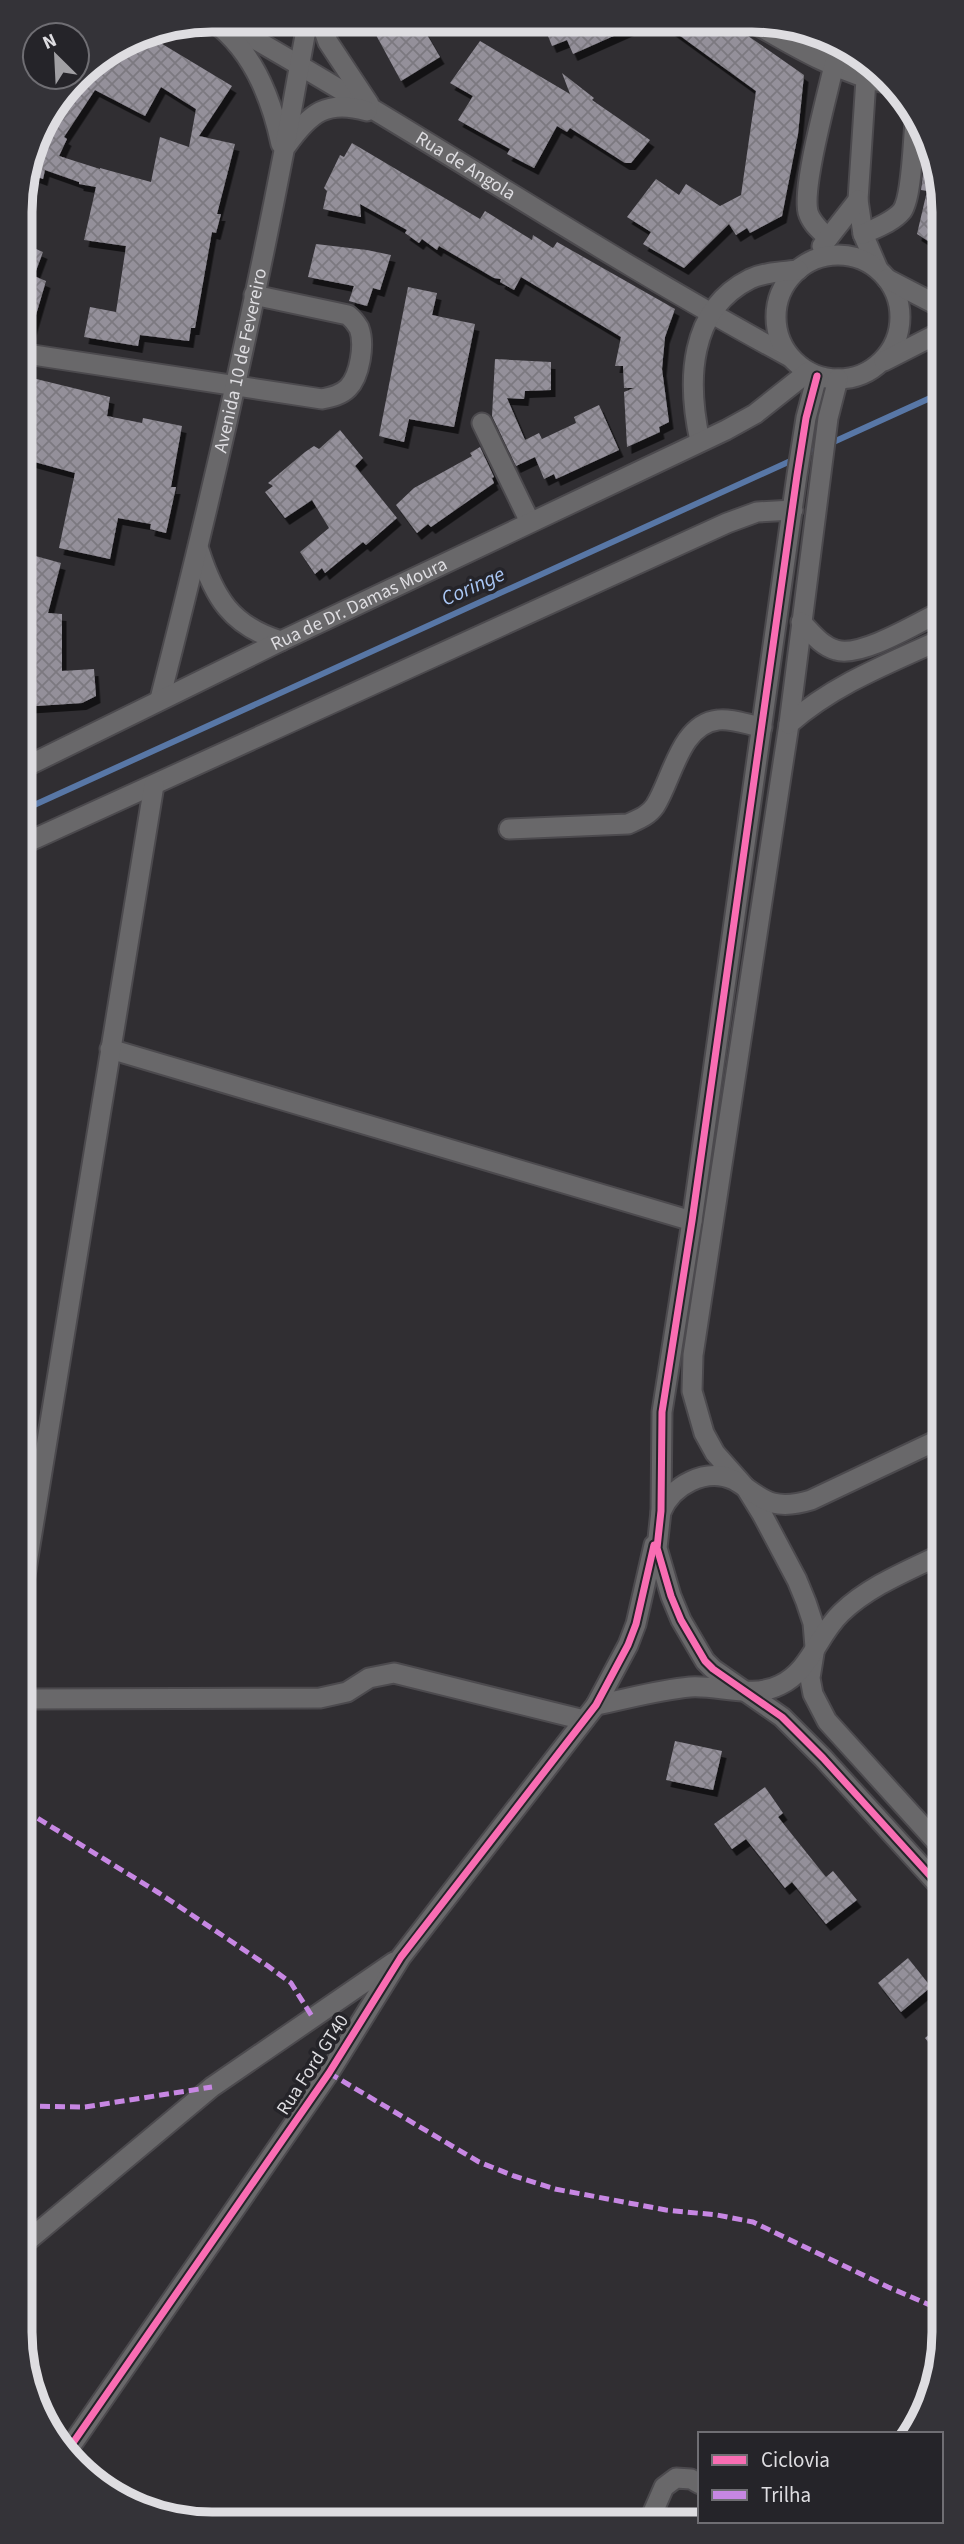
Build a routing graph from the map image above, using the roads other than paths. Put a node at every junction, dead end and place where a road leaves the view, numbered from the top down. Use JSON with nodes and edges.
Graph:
{"nodes":[{"id":1,"x":225,"y":32,"type":"edge"},
{"id":2,"x":242,"y":32,"type":"edge"},
{"id":3,"x":306,"y":32,"type":"edge"},
{"id":4,"x":324,"y":32,"type":"edge"},
{"id":5,"x":771,"y":33,"type":"edge"},
{"id":6,"x":299,"y":64,"type":"junction"},
{"id":7,"x":834,"y":65,"type":"junction"},
{"id":8,"x":866,"y":72,"type":"edge"},
{"id":9,"x":378,"y":113,"type":"junction"},
{"id":10,"x":914,"y":133,"type":"edge"},
{"id":11,"x":284,"y":153,"type":"junction"},
{"id":12,"x":858,"y":200,"type":"junction"},
{"id":13,"x":863,"y":234,"type":"junction"},
{"id":14,"x":828,"y":238,"type":"junction"},
{"id":15,"x":805,"y":266,"type":"junction"},
{"id":16,"x":882,"y":274,"type":"junction"},
{"id":17,"x":254,"y":295,"type":"junction"},
{"id":18,"x":932,"y":302,"type":"edge"},
{"id":19,"x":710,"y":314,"type":"junction"},
{"id":20,"x":932,"y":337,"type":"edge"},
{"id":21,"x":32,"y":355,"type":"edge"},
{"id":22,"x":790,"y":357,"type":"junction"},
{"id":23,"x":880,"y":363,"type":"junction"},
{"id":24,"x":812,"y":374,"type":"junction"},
{"id":25,"x":838,"y":379,"type":"junction"},
{"id":26,"x":235,"y":387,"type":"junction"},
{"id":27,"x":482,"y":423,"type":"dead end"},
{"id":28,"x":700,"y":441,"type":"junction"},
{"id":29,"x":793,"y":510,"type":"junction"},
{"id":30,"x":530,"y":522,"type":"junction"},
{"id":31,"x":199,"y":549,"type":"junction"},
{"id":32,"x":932,"y":616,"type":"edge"},
{"id":33,"x":801,"y":622,"type":"junction"},
{"id":34,"x":281,"y":641,"type":"junction"},
{"id":35,"x":932,"y":644,"type":"edge"},
{"id":36,"x":160,"y":699,"type":"junction"},
{"id":37,"x":789,"y":724,"type":"junction"},
{"id":38,"x":762,"y":727,"type":"junction"},
{"id":39,"x":32,"y":757,"type":"edge"},
{"id":40,"x":47,"y":758,"type":"junction"},
{"id":41,"x":32,"y":764,"type":"edge"},
{"id":42,"x":154,"y":785,"type":"junction"},
{"id":43,"x":509,"y":829,"type":"dead end"},
{"id":44,"x":32,"y":840,"type":"edge"},
{"id":45,"x":110,"y":1049,"type":"junction"},
{"id":46,"x":692,"y":1221,"type":"junction"},
{"id":47,"x":932,"y":1443,"type":"edge"},
{"id":48,"x":746,"y":1488,"type":"junction"},
{"id":49,"x":661,"y":1511,"type":"junction"},
{"id":50,"x":32,"y":1527,"type":"edge"},
{"id":51,"x":932,"y":1559,"type":"edge"},
{"id":52,"x":815,"y":1647,"type":"junction"},
{"id":53,"x":747,"y":1692,"type":"junction"},
{"id":54,"x":32,"y":1699,"type":"edge"},
{"id":55,"x":590,"y":1712,"type":"junction"},
{"id":56,"x":932,"y":1837,"type":"edge"},
{"id":57,"x":932,"y":1878,"type":"edge"},
{"id":58,"x":401,"y":1957,"type":"junction"},
{"id":59,"x":32,"y":2237,"type":"edge"},
{"id":60,"x":71,"y":2445,"type":"edge"},
{"id":61,"x":698,"y":2483,"type":"edge"},
{"id":62,"x":653,"y":2512,"type":"edge"}],
"edges":[{"from":1,"to":11,"type":"street"},
{"from":2,"to":6,"type":"street","name":"Rua de Angola"},
{"from":3,"to":6,"type":"street","name":"Avenida 10 de Fevereiro"},
{"from":4,"to":9,"type":"street"},
{"from":5,"to":7,"type":"street"},
{"from":6,"to":9,"type":"street","name":"Rua de Angola"},
{"from":6,"to":11,"type":"street","name":"Avenida 10 de Fevereiro"},
{"from":7,"to":8,"type":"street"},
{"from":7,"to":14,"type":"street"},
{"from":8,"to":12,"type":"street"},
{"from":9,"to":11,"type":"street"},
{"from":9,"to":19,"type":"street","name":"Rua de Angola"},
{"from":10,"to":13,"type":"street"},
{"from":11,"to":17,"type":"street","name":"Avenida 10 de Fevereiro"},
{"from":12,"to":13,"type":"street"},
{"from":12,"to":14,"type":"street"},
{"from":13,"to":16,"type":"street"},
{"from":14,"to":15,"type":"street"},
{"from":15,"to":16,"type":"street"},
{"from":15,"to":19,"type":"street"},
{"from":15,"to":22,"type":"street"},
{"from":16,"to":18,"type":"street"},
{"from":16,"to":23,"type":"street"},
{"from":17,"to":26,"type":"street","name":"Avenida 10 de Fevereiro"},
{"from":17,"to":26,"type":"street"},
{"from":19,"to":22,"type":"street","name":"Rua de Angola"},
{"from":19,"to":28,"type":"street"},
{"from":20,"to":23,"type":"street"},
{"from":21,"to":26,"type":"street"},
{"from":22,"to":24,"type":"street"},
{"from":23,"to":25,"type":"street"},
{"from":24,"to":25,"type":"street"},
{"from":24,"to":28,"type":"street","name":"Rua de Dr. Damas Moura"},
{"from":24,"to":29,"type":"street"},
{"from":25,"to":33,"type":"street"},
{"from":26,"to":31,"type":"street","name":"Avenida 10 de Fevereiro"},
{"from":27,"to":30,"type":"street"},
{"from":28,"to":30,"type":"street","name":"Rua de Dr. Damas Moura"},
{"from":29,"to":38,"type":"street"},
{"from":29,"to":42,"type":"street"},
{"from":30,"to":34,"type":"street","name":"Rua de Dr. Damas Moura"},
{"from":31,"to":34,"type":"street"},
{"from":31,"to":36,"type":"street","name":"Avenida 10 de Fevereiro"},
{"from":32,"to":33,"type":"street"},
{"from":33,"to":37,"type":"street"},
{"from":34,"to":36,"type":"street","name":"Rua de Dr. Damas Moura"},
{"from":35,"to":37,"type":"street"},
{"from":36,"to":40,"type":"street","name":"Rua de Dr. Damas Moura"},
{"from":37,"to":48,"type":"street"},
{"from":38,"to":43,"type":"street"},
{"from":38,"to":46,"type":"street"},
{"from":39,"to":40,"type":"street"},
{"from":40,"to":41,"type":"street","name":"Rua de Dr. Damas Moura"},
{"from":42,"to":44,"type":"street"},
{"from":42,"to":45,"type":"street"},
{"from":45,"to":46,"type":"street"},
{"from":45,"to":50,"type":"street"},
{"from":46,"to":49,"type":"street"},
{"from":47,"to":48,"type":"street"},
{"from":48,"to":49,"type":"street"},
{"from":48,"to":52,"type":"street"},
{"from":49,"to":53,"type":"street"},
{"from":49,"to":55,"type":"street","name":"Rua Ford GT40"},
{"from":51,"to":52,"type":"street"},
{"from":52,"to":53,"type":"street"},
{"from":52,"to":56,"type":"street"},
{"from":53,"to":55,"type":"street"},
{"from":53,"to":57,"type":"street"},
{"from":54,"to":55,"type":"street"},
{"from":55,"to":58,"type":"street","name":"Rua Ford GT40"},
{"from":58,"to":59,"type":"street"},
{"from":58,"to":60,"type":"street","name":"Rua Ford GT40"},
{"from":61,"to":62,"type":"street"}]}
